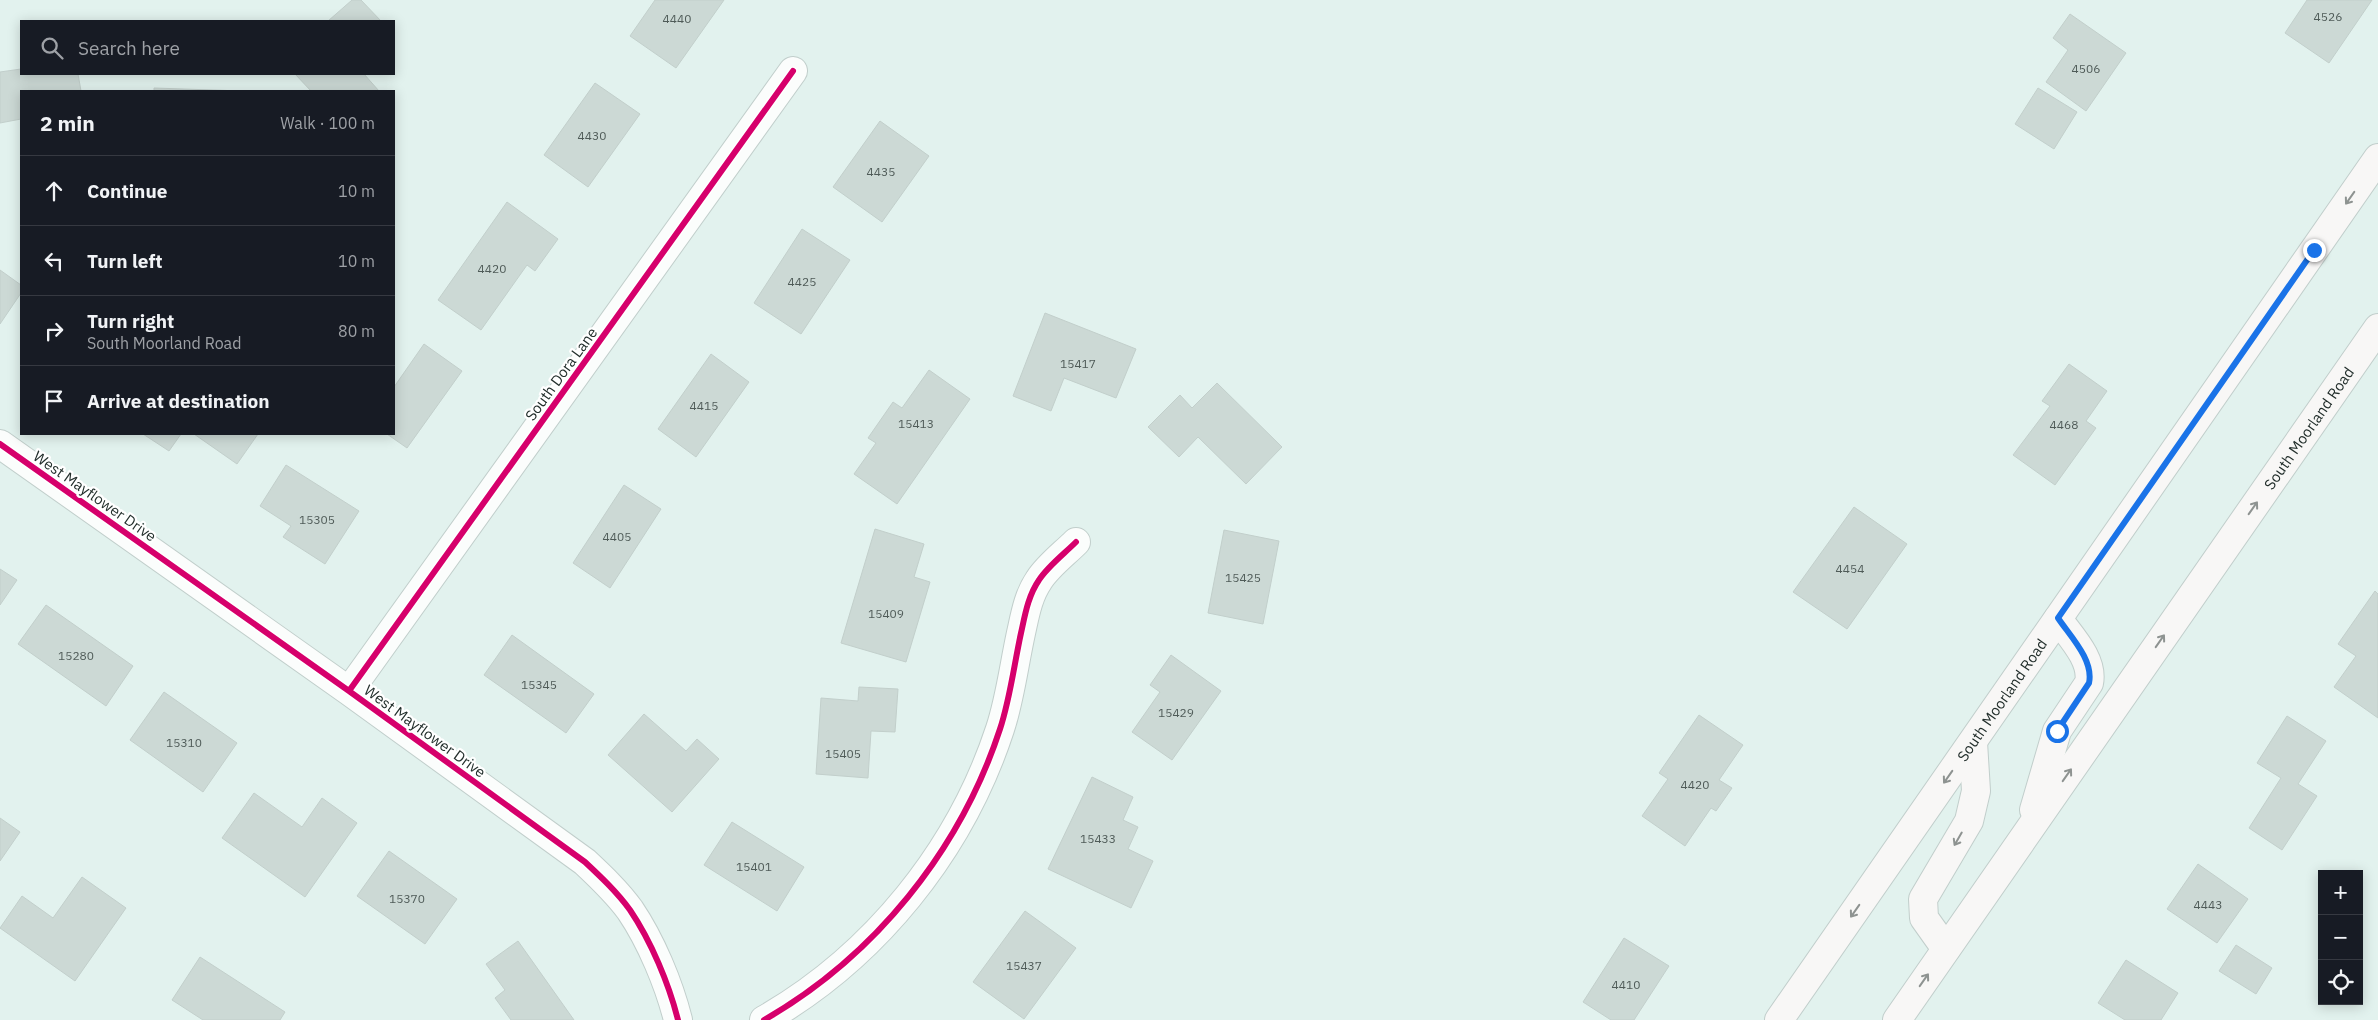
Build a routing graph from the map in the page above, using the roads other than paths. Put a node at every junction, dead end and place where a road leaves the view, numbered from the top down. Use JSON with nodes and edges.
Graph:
{"nodes":[{"id":1,"x":793,"y":71,"type":"dead end"},
{"id":2,"x":2378,"y":158,"type":"edge"},
{"id":3,"x":2378,"y":328,"type":"edge"},
{"id":4,"x":0,"y":444,"type":"edge"},
{"id":5,"x":1076,"y":542,"type":"dead end"},
{"id":6,"x":2058,"y":618,"type":"junction"},
{"id":7,"x":349,"y":691,"type":"junction"},
{"id":8,"x":1973,"y":742,"type":"junction"},
{"id":9,"x":2027,"y":833,"type":"junction"},
{"id":10,"x":1946,"y":949,"type":"junction"},
{"id":11,"x":678,"y":1020,"type":"edge"},
{"id":12,"x":764,"y":1020,"type":"edge"},
{"id":13,"x":1779,"y":1020,"type":"edge"},
{"id":14,"x":1897,"y":1020,"type":"edge"}],
"edges":[{"from":1,"to":7,"type":"street","name":"South Dora Lane"},
{"from":2,"to":6,"type":"main road","name":"South Moorland Road","one_way":true},
{"from":9,"to":3,"type":"main road","name":"South Moorland Road","one_way":true},
{"from":4,"to":7,"type":"street","name":"West Mayflower Drive"},
{"from":5,"to":12,"type":"street"},
{"from":6,"to":8,"type":"main road","name":"South Moorland Road"},
{"from":6,"to":9,"type":"main road"},
{"from":7,"to":11,"type":"street","name":"West Mayflower Drive"},
{"from":8,"to":10,"type":"main road","one_way":true},
{"from":8,"to":13,"type":"main road","name":"South Moorland Road","one_way":true},
{"from":9,"to":10,"type":"main road","name":"South Moorland Road"},
{"from":14,"to":10,"type":"main road","name":"South Moorland Road","one_way":true}]}
